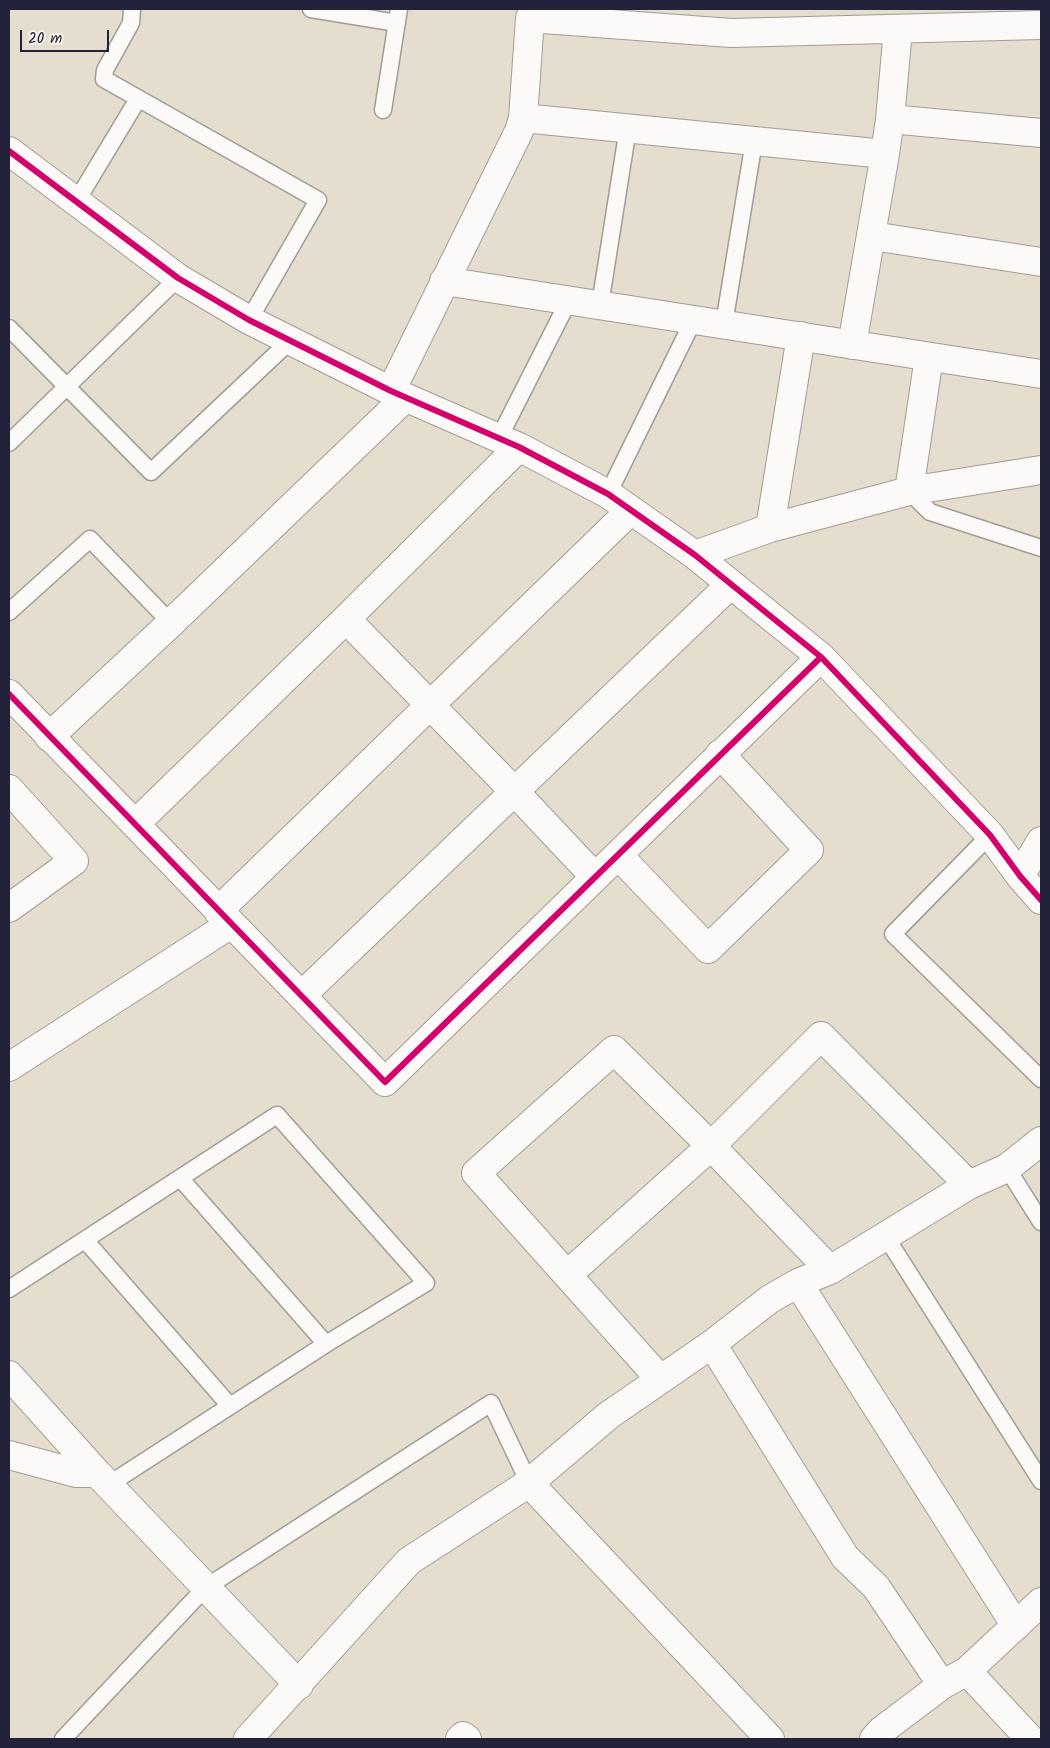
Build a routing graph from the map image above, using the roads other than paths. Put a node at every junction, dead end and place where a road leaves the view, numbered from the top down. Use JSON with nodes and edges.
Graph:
{"nodes":[{"id":1,"x":132,"y":9,"type":"edge"},
{"id":2,"x":311,"y":9,"type":"edge"},
{"id":3,"x":398,"y":16,"type":"edge"},
{"id":4,"x":1041,"y":26,"type":"edge"},
{"id":5,"x":898,"y":29,"type":"junction"},
{"id":6,"x":138,"y":99,"type":"junction"},
{"id":7,"x":383,"y":110,"type":"dead end"},
{"id":8,"x":523,"y":118,"type":"junction"},
{"id":9,"x":890,"y":119,"type":"junction"},
{"id":10,"x":628,"y":128,"type":"junction"},
{"id":11,"x":1041,"y":133,"type":"edge"},
{"id":12,"x":754,"y":141,"type":"junction"},
{"id":13,"x":9,"y":151,"type":"edge"},
{"id":14,"x":885,"y":154,"type":"junction"},
{"id":15,"x":76,"y":202,"type":"junction"},
{"id":16,"x":872,"y":236,"type":"junction"},
{"id":17,"x":1041,"y":262,"type":"edge"},
{"id":18,"x":178,"y":278,"type":"junction"},
{"id":19,"x":444,"y":281,"type":"junction"},
{"id":20,"x":569,"y":300,"type":"junction"},
{"id":21,"x":600,"y":305,"type":"junction"},
{"id":22,"x":694,"y":319,"type":"junction"},
{"id":23,"x":249,"y":320,"type":"junction"},
{"id":24,"x":724,"y":324,"type":"junction"},
{"id":25,"x":9,"y":328,"type":"edge"},
{"id":26,"x":801,"y":336,"type":"junction"},
{"id":27,"x":291,"y":340,"type":"junction"},
{"id":28,"x":852,"y":345,"type":"junction"},
{"id":29,"x":929,"y":357,"type":"junction"},
{"id":30,"x":1041,"y":374,"type":"edge"},
{"id":31,"x":67,"y":386,"type":"junction"},
{"id":32,"x":398,"y":394,"type":"junction"},
{"id":33,"x":9,"y":443,"type":"edge"},
{"id":34,"x":509,"y":443,"type":"junction"},
{"id":35,"x":1041,"y":470,"type":"edge"},
{"id":36,"x":909,"y":491,"type":"junction"},
{"id":37,"x":608,"y":494,"type":"junction"},
{"id":38,"x":631,"y":510,"type":"junction"},
{"id":39,"x":770,"y":528,"type":"junction"},
{"id":40,"x":1041,"y":548,"type":"edge"},
{"id":41,"x":695,"y":555,"type":"junction"},
{"id":42,"x":730,"y":585,"type":"junction"},
{"id":43,"x":9,"y":612,"type":"edge"},
{"id":44,"x":346,"y":619,"type":"junction"},
{"id":45,"x":171,"y":623,"type":"junction"},
{"id":46,"x":821,"y":657,"type":"junction"},
{"id":47,"x":9,"y":694,"type":"edge"},
{"id":48,"x":430,"y":705,"type":"junction"},
{"id":49,"x":49,"y":737,"type":"junction"},
{"id":50,"x":720,"y":754,"type":"junction"},
{"id":51,"x":9,"y":789,"type":"edge"},
{"id":52,"x":514,"y":791,"type":"junction"},
{"id":53,"x":135,"y":824,"type":"junction"},
{"id":54,"x":990,"y":835,"type":"junction"},
{"id":55,"x":1041,"y":841,"type":"edge"},
{"id":56,"x":618,"y":855,"type":"junction"},
{"id":57,"x":1020,"y":876,"type":"junction"},
{"id":58,"x":595,"y":877,"type":"junction"},
{"id":59,"x":1041,"y":900,"type":"edge"},
{"id":60,"x":9,"y":908,"type":"edge"},
{"id":61,"x":224,"y":917,"type":"junction"},
{"id":62,"x":302,"y":995,"type":"junction"},
{"id":63,"x":9,"y":1067,"type":"edge"},
{"id":64,"x":1041,"y":1079,"type":"edge"},
{"id":65,"x":1041,"y":1141,"type":"edge"},
{"id":66,"x":711,"y":1146,"type":"junction"},
{"id":67,"x":1007,"y":1168,"type":"junction"},
{"id":68,"x":180,"y":1178,"type":"junction"},
{"id":69,"x":969,"y":1185,"type":"junction"},
{"id":70,"x":1041,"y":1222,"type":"edge"},
{"id":71,"x":886,"y":1237,"type":"junction"},
{"id":72,"x":85,"y":1240,"type":"junction"},
{"id":73,"x":830,"y":1270,"type":"junction"},
{"id":74,"x":567,"y":1275,"type":"junction"},
{"id":75,"x":798,"y":1283,"type":"junction"},
{"id":76,"x":9,"y":1289,"type":"edge"},
{"id":77,"x":326,"y":1344,"type":"junction"},
{"id":78,"x":712,"y":1344,"type":"junction"},
{"id":79,"x":9,"y":1375,"type":"edge"},
{"id":80,"x":660,"y":1379,"type":"junction"},
{"id":81,"x":230,"y":1406,"type":"junction"},
{"id":82,"x":9,"y":1455,"type":"edge"},
{"id":83,"x":103,"y":1479,"type":"junction"},
{"id":84,"x":1041,"y":1481,"type":"edge"},
{"id":85,"x":529,"y":1483,"type":"junction"},
{"id":86,"x":205,"y":1588,"type":"junction"},
{"id":87,"x":1041,"y":1602,"type":"edge"},
{"id":88,"x":1016,"y":1626,"type":"junction"},
{"id":89,"x":967,"y":1671,"type":"junction"},
{"id":90,"x":299,"y":1685,"type":"junction"},
{"id":91,"x":942,"y":1685,"type":"junction"},
{"id":92,"x":63,"y":1739,"type":"edge"},
{"id":93,"x":248,"y":1739,"type":"edge"},
{"id":94,"x":460,"y":1739,"type":"edge"},
{"id":95,"x":467,"y":1739,"type":"edge"},
{"id":96,"x":770,"y":1739,"type":"edge"},
{"id":97,"x":874,"y":1739,"type":"edge"},
{"id":98,"x":1030,"y":1739,"type":"edge"}],
"edges":[{"from":1,"to":6,"type":"lane"},
{"from":2,"to":3,"type":"lane"},
{"from":3,"to":7,"type":"lane"},
{"from":4,"to":5,"type":"street"},
{"from":5,"to":8,"type":"street"},
{"from":5,"to":9,"type":"street"},
{"from":6,"to":15,"type":"lane"},
{"from":6,"to":23,"type":"lane"},
{"from":8,"to":10,"type":"street"},
{"from":8,"to":19,"type":"street"},
{"from":9,"to":11,"type":"street"},
{"from":9,"to":14,"type":"street"},
{"from":10,"to":12,"type":"street"},
{"from":10,"to":21,"type":"lane"},
{"from":12,"to":14,"type":"street"},
{"from":12,"to":24,"type":"lane"},
{"from":13,"to":15,"type":"street"},
{"from":14,"to":16,"type":"street"},
{"from":15,"to":18,"type":"street"},
{"from":16,"to":17,"type":"street"},
{"from":16,"to":28,"type":"street"},
{"from":18,"to":23,"type":"street"},
{"from":18,"to":31,"type":"lane"},
{"from":19,"to":20,"type":"street"},
{"from":19,"to":32,"type":"street"},
{"from":20,"to":21,"type":"street"},
{"from":20,"to":34,"type":"lane"},
{"from":21,"to":22,"type":"street"},
{"from":22,"to":24,"type":"street"},
{"from":22,"to":37,"type":"lane"},
{"from":23,"to":27,"type":"street"},
{"from":24,"to":26,"type":"street"},
{"from":25,"to":31,"type":"lane"},
{"from":26,"to":28,"type":"street"},
{"from":26,"to":39,"type":"street"},
{"from":27,"to":31,"type":"lane"},
{"from":27,"to":32,"type":"street"},
{"from":28,"to":29,"type":"street"},
{"from":29,"to":30,"type":"street"},
{"from":29,"to":36,"type":"street"},
{"from":31,"to":33,"type":"lane"},
{"from":32,"to":34,"type":"street"},
{"from":32,"to":45,"type":"street"},
{"from":34,"to":37,"type":"street"},
{"from":34,"to":44,"type":"street"},
{"from":35,"to":36,"type":"street"},
{"from":36,"to":39,"type":"street"},
{"from":36,"to":40,"type":"lane"},
{"from":37,"to":38,"type":"street"},
{"from":38,"to":41,"type":"street"},
{"from":38,"to":48,"type":"street"},
{"from":39,"to":41,"type":"street"},
{"from":41,"to":42,"type":"street"},
{"from":42,"to":46,"type":"street"},
{"from":42,"to":52,"type":"street"},
{"from":43,"to":45,"type":"lane"},
{"from":44,"to":48,"type":"street"},
{"from":44,"to":53,"type":"street"},
{"from":45,"to":49,"type":"street"},
{"from":46,"to":50,"type":"street"},
{"from":46,"to":54,"type":"street"},
{"from":47,"to":49,"type":"street"},
{"from":48,"to":52,"type":"street"},
{"from":48,"to":61,"type":"street"},
{"from":49,"to":53,"type":"street"},
{"from":50,"to":56,"type":"street"},
{"from":50,"to":56,"type":"street"},
{"from":51,"to":60,"type":"street"},
{"from":52,"to":58,"type":"street"},
{"from":52,"to":62,"type":"street"},
{"from":53,"to":61,"type":"street"},
{"from":54,"to":57,"type":"street"},
{"from":54,"to":64,"type":"lane"},
{"from":55,"to":57,"type":"street"},
{"from":56,"to":58,"type":"street"},
{"from":57,"to":59,"type":"street"},
{"from":58,"to":62,"type":"street"},
{"from":61,"to":62,"type":"street"},
{"from":61,"to":63,"type":"street"},
{"from":65,"to":67,"type":"street"},
{"from":66,"to":69,"type":"street"},
{"from":66,"to":73,"type":"street"},
{"from":66,"to":74,"type":"street"},
{"from":66,"to":74,"type":"street"},
{"from":67,"to":69,"type":"street"},
{"from":67,"to":70,"type":"lane"},
{"from":68,"to":72,"type":"lane"},
{"from":68,"to":77,"type":"lane"},
{"from":68,"to":77,"type":"lane"},
{"from":69,"to":71,"type":"street"},
{"from":71,"to":73,"type":"street"},
{"from":71,"to":84,"type":"lane"},
{"from":72,"to":76,"type":"lane"},
{"from":72,"to":81,"type":"lane"},
{"from":73,"to":75,"type":"street"},
{"from":74,"to":80,"type":"street"},
{"from":75,"to":78,"type":"street"},
{"from":75,"to":88,"type":"street"},
{"from":77,"to":81,"type":"lane"},
{"from":78,"to":80,"type":"street"},
{"from":78,"to":91,"type":"street"},
{"from":79,"to":83,"type":"street"},
{"from":80,"to":85,"type":"street"},
{"from":81,"to":83,"type":"lane"},
{"from":82,"to":83,"type":"street"},
{"from":83,"to":86,"type":"street"},
{"from":85,"to":86,"type":"lane"},
{"from":85,"to":90,"type":"street"},
{"from":85,"to":96,"type":"street"},
{"from":86,"to":90,"type":"street"},
{"from":86,"to":92,"type":"lane"},
{"from":87,"to":88,"type":"street"},
{"from":88,"to":89,"type":"street"},
{"from":89,"to":91,"type":"street"},
{"from":89,"to":98,"type":"street"},
{"from":90,"to":93,"type":"street"},
{"from":91,"to":97,"type":"street"},
{"from":94,"to":95,"type":"street"}]}
